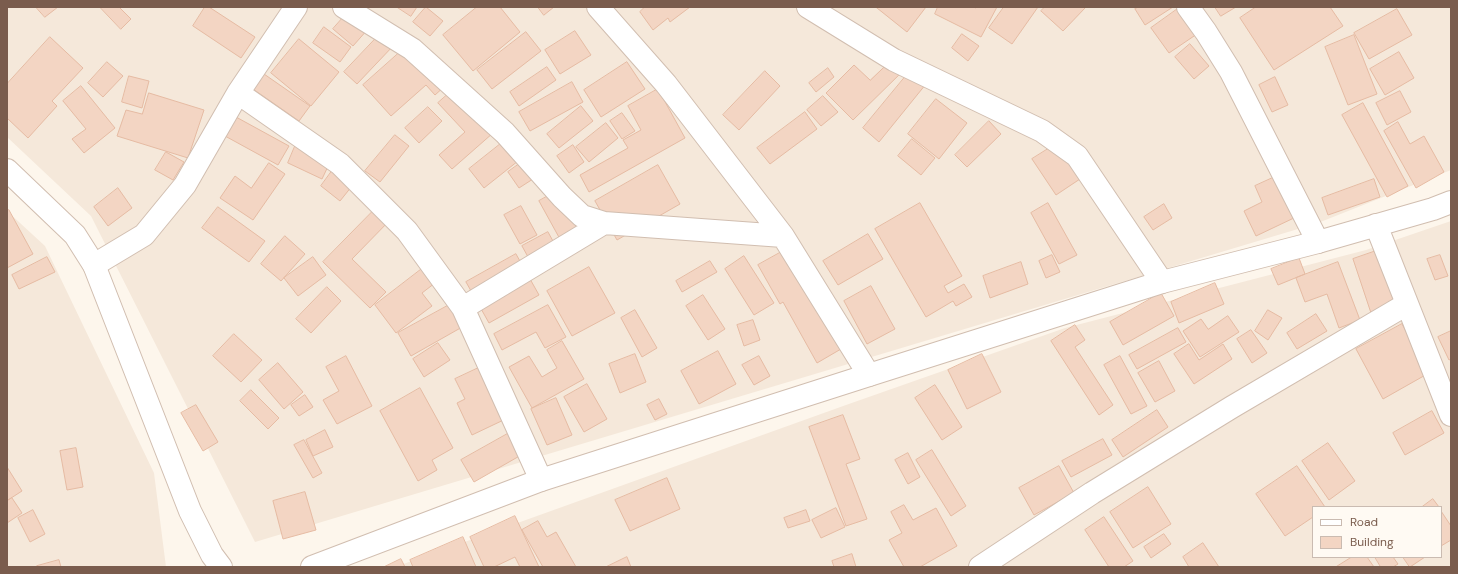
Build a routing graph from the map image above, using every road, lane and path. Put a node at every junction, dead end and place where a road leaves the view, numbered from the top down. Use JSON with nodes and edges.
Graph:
{"nodes":[{"id":1,"x":296,"y":7,"type":"edge"},
{"id":2,"x":344,"y":7,"type":"edge"},
{"id":3,"x":598,"y":7,"type":"edge"},
{"id":4,"x":808,"y":7,"type":"edge"},
{"id":5,"x":1188,"y":7,"type":"edge"},
{"id":6,"x":238,"y":93,"type":"junction"},
{"id":7,"x":7,"y":170,"type":"edge"},
{"id":8,"x":1451,"y":202,"type":"edge"},
{"id":9,"x":604,"y":223,"type":"junction"},
{"id":10,"x":1376,"y":225,"type":"junction"},
{"id":11,"x":783,"y":236,"type":"junction"},
{"id":12,"x":1318,"y":242,"type":"junction"},
{"id":13,"x":94,"y":265,"type":"junction"},
{"id":14,"x":1162,"y":282,"type":"junction"},
{"id":15,"x":1407,"y":304,"type":"junction"},
{"id":16,"x":463,"y":308,"type":"junction"},
{"id":17,"x":869,"y":375,"type":"junction"},
{"id":18,"x":1451,"y":415,"type":"edge"},
{"id":19,"x":541,"y":480,"type":"junction"},
{"id":20,"x":222,"y":567,"type":"edge"},
{"id":21,"x":312,"y":567,"type":"edge"},
{"id":22,"x":980,"y":567,"type":"edge"}],
"edges":[{"from":1,"to":6,"type":"street"},
{"from":2,"to":9,"type":"street"},
{"from":3,"to":11,"type":"street"},
{"from":4,"to":14,"type":"street"},
{"from":5,"to":12,"type":"street"},
{"from":6,"to":13,"type":"street"},
{"from":6,"to":16,"type":"street"},
{"from":7,"to":13,"type":"street"},
{"from":8,"to":10,"type":"street"},
{"from":9,"to":11,"type":"street"},
{"from":9,"to":16,"type":"street"},
{"from":10,"to":12,"type":"street"},
{"from":10,"to":15,"type":"street"},
{"from":11,"to":17,"type":"street"},
{"from":12,"to":14,"type":"street"},
{"from":13,"to":20,"type":"street"},
{"from":14,"to":17,"type":"street"},
{"from":15,"to":18,"type":"street"},
{"from":15,"to":22,"type":"street"},
{"from":16,"to":19,"type":"street"},
{"from":17,"to":19,"type":"street"},
{"from":19,"to":21,"type":"street"}]}
